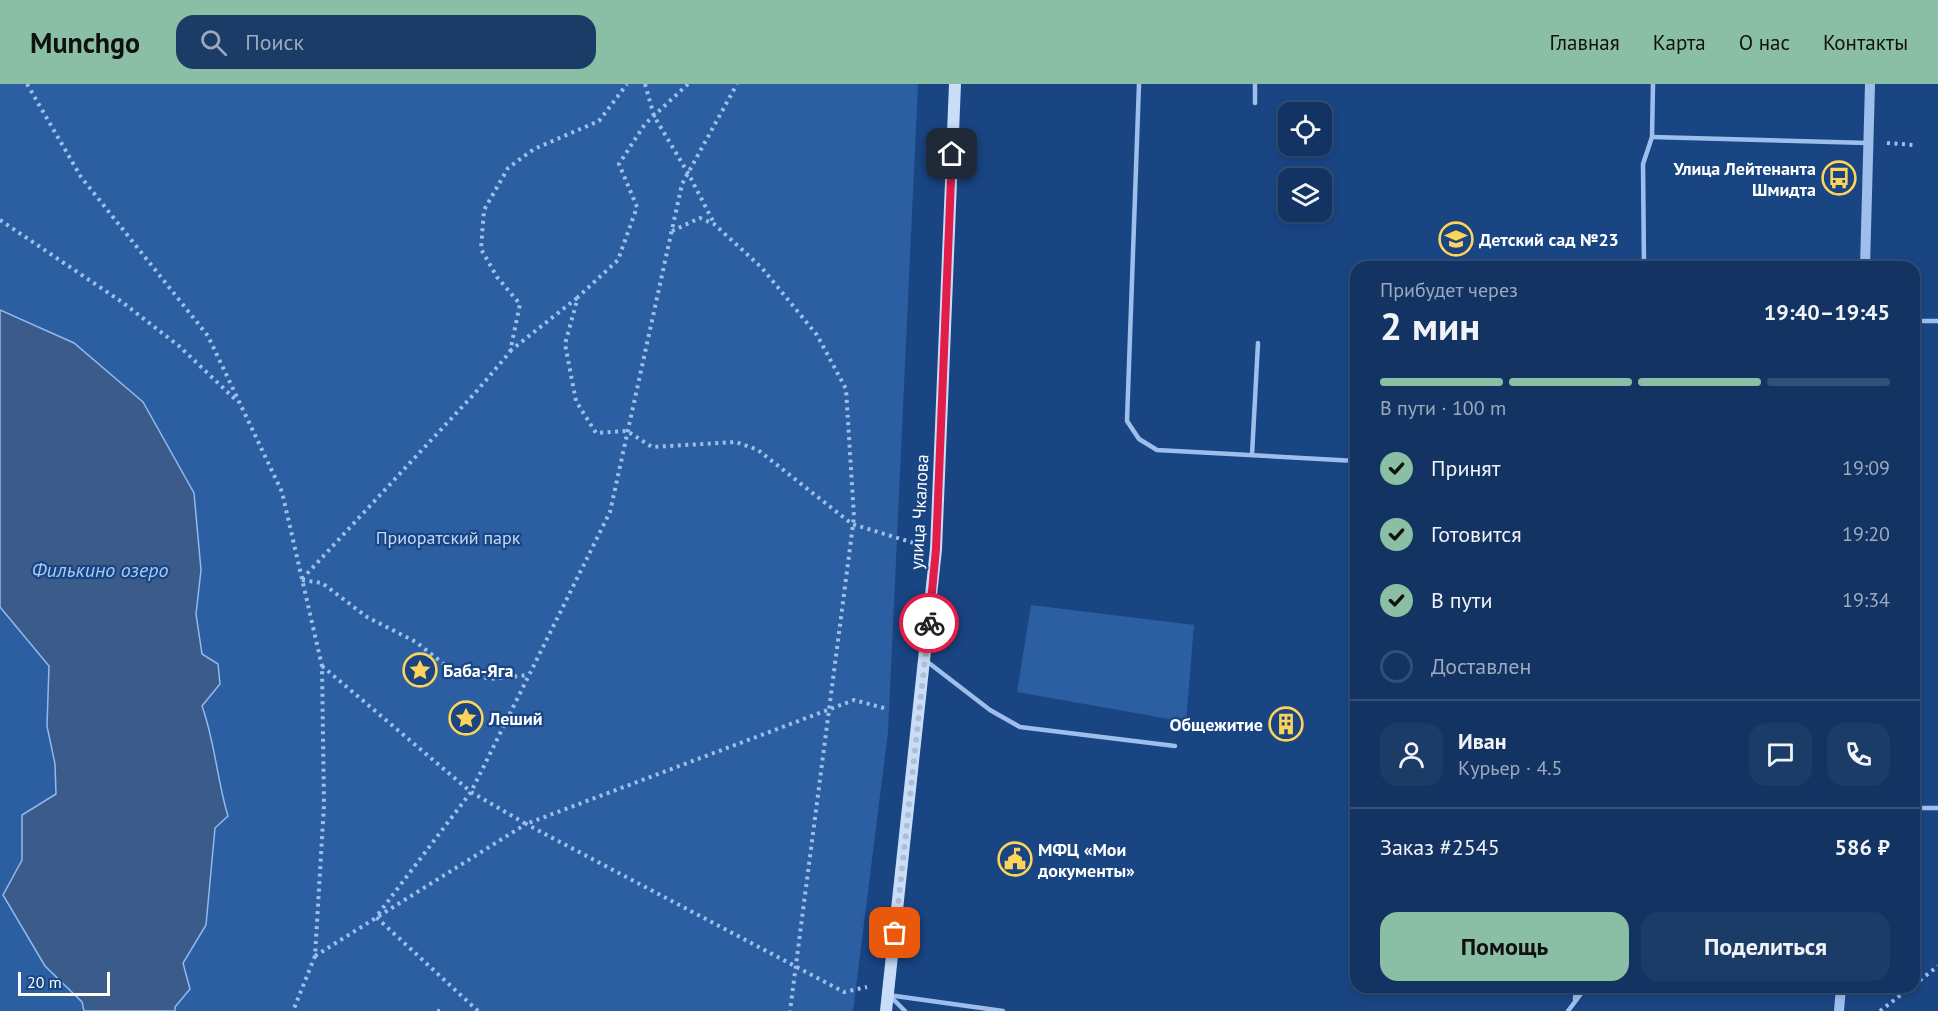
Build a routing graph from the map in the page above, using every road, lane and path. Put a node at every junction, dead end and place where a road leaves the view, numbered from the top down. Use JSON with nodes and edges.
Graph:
{"nodes":[{"id":1,"x":27,"y":84,"type":"edge"},
{"id":2,"x":627,"y":84,"type":"edge"},
{"id":3,"x":645,"y":84,"type":"edge"},
{"id":4,"x":688,"y":84,"type":"edge"},
{"id":5,"x":737,"y":84,"type":"edge"},
{"id":6,"x":955,"y":84,"type":"edge"},
{"id":7,"x":1139,"y":84,"type":"edge"},
{"id":8,"x":1255,"y":84,"type":"edge"},
{"id":9,"x":1653,"y":84,"type":"edge"},
{"id":10,"x":1870,"y":84,"type":"edge"},
{"id":11,"x":1254,"y":103,"type":"dead end"},
{"id":12,"x":654,"y":116,"type":"junction"},
{"id":13,"x":1652,"y":137,"type":"junction"},
{"id":14,"x":1868,"y":142,"type":"junction"},
{"id":15,"x":1892,"y":144,"type":"dead end"},
{"id":16,"x":1914,"y":145,"type":"dead end"},
{"id":17,"x":688,"y":173,"type":"junction"},
{"id":18,"x":0,"y":220,"type":"edge"},
{"id":19,"x":714,"y":224,"type":"junction"},
{"id":20,"x":672,"y":231,"type":"junction"},
{"id":21,"x":1644,"y":261,"type":"edge"},
{"id":22,"x":1865,"y":261,"type":"edge"},
{"id":23,"x":578,"y":297,"type":"junction"},
{"id":24,"x":1920,"y":321,"type":"edge"},
{"id":25,"x":1938,"y":321,"type":"edge"},
{"id":26,"x":1258,"y":343,"type":"dead end"},
{"id":27,"x":510,"y":352,"type":"junction"},
{"id":28,"x":240,"y":404,"type":"junction"},
{"id":29,"x":627,"y":432,"type":"junction"},
{"id":30,"x":1252,"y":455,"type":"junction"},
{"id":31,"x":1350,"y":461,"type":"edge"},
{"id":32,"x":852,"y":524,"type":"junction"},
{"id":33,"x":936,"y":549,"type":"junction"},
{"id":34,"x":302,"y":580,"type":"junction"},
{"id":35,"x":926,"y":660,"type":"junction"},
{"id":36,"x":322,"y":666,"type":"junction"},
{"id":37,"x":529,"y":675,"type":"junction"},
{"id":38,"x":831,"y":708,"type":"junction"},
{"id":39,"x":884,"y":708,"type":"dead end"},
{"id":40,"x":1175,"y":746,"type":"dead end"},
{"id":41,"x":471,"y":792,"type":"junction"},
{"id":42,"x":1920,"y":808,"type":"edge"},
{"id":43,"x":1938,"y":808,"type":"edge"},
{"id":44,"x":526,"y":824,"type":"junction"},
{"id":45,"x":376,"y":917,"type":"junction"},
{"id":46,"x":315,"y":956,"type":"junction"},
{"id":47,"x":1938,"y":966,"type":"edge"},
{"id":48,"x":795,"y":968,"type":"junction"},
{"id":49,"x":890,"y":980,"type":"junction"},
{"id":50,"x":1920,"y":980,"type":"edge"},
{"id":51,"x":1576,"y":993,"type":"edge"},
{"id":52,"x":1582,"y":993,"type":"edge"},
{"id":53,"x":1840,"y":993,"type":"edge"},
{"id":54,"x":1904,"y":993,"type":"edge"},
{"id":55,"x":888,"y":995,"type":"junction"},
{"id":56,"x":1575,"y":1002,"type":"junction"},
{"id":57,"x":293,"y":1011,"type":"edge"},
{"id":58,"x":437,"y":1011,"type":"edge"},
{"id":59,"x":444,"y":1011,"type":"edge"},
{"id":60,"x":478,"y":1011,"type":"edge"},
{"id":61,"x":790,"y":1011,"type":"edge"},
{"id":62,"x":886,"y":1011,"type":"edge"},
{"id":63,"x":905,"y":1011,"type":"edge"},
{"id":64,"x":1003,"y":1011,"type":"edge"},
{"id":65,"x":1568,"y":1011,"type":"edge"},
{"id":66,"x":1839,"y":1011,"type":"edge"},
{"id":67,"x":1880,"y":1011,"type":"edge"}],
"edges":[{"from":1,"to":28,"type":"path"},
{"from":2,"to":27,"type":"path"},
{"from":3,"to":12,"type":"path"},
{"from":4,"to":12,"type":"path"},
{"from":5,"to":17,"type":"path"},
{"from":6,"to":33,"type":"main road","name":"улица Чкалова"},
{"from":7,"to":30,"type":"lane"},
{"from":8,"to":11,"type":"lane"},
{"from":9,"to":13,"type":"lane"},
{"from":10,"to":14,"type":"street"},
{"from":12,"to":17,"type":"path"},
{"from":12,"to":23,"type":"path"},
{"from":13,"to":14,"type":"lane"},
{"from":13,"to":21,"type":"lane"},
{"from":14,"to":22,"type":"street"},
{"from":15,"to":16,"type":"path"},
{"from":17,"to":19,"type":"path"},
{"from":17,"to":20,"type":"path"},
{"from":18,"to":28,"type":"path"},
{"from":19,"to":20,"type":"path"},
{"from":19,"to":32,"type":"path"},
{"from":20,"to":29,"type":"path"},
{"from":23,"to":27,"type":"path"},
{"from":23,"to":29,"type":"path"},
{"from":24,"to":25,"type":"lane"},
{"from":26,"to":30,"type":"lane"},
{"from":27,"to":34,"type":"path"},
{"from":28,"to":34,"type":"path"},
{"from":29,"to":32,"type":"path"},
{"from":29,"to":37,"type":"path"},
{"from":30,"to":31,"type":"lane"},
{"from":32,"to":33,"type":"path"},
{"from":32,"to":38,"type":"path"},
{"from":33,"to":35,"type":"main road","name":"улица Чкалова"},
{"from":34,"to":36,"type":"path"},
{"from":34,"to":37,"type":"path"},
{"from":35,"to":40,"type":"lane"},
{"from":35,"to":49,"type":"main road","name":"улица Чкалова"},
{"from":36,"to":41,"type":"path"},
{"from":36,"to":46,"type":"path"},
{"from":37,"to":41,"type":"path"},
{"from":38,"to":39,"type":"path"},
{"from":38,"to":44,"type":"path"},
{"from":38,"to":48,"type":"path"},
{"from":41,"to":44,"type":"path"},
{"from":41,"to":45,"type":"path"},
{"from":42,"to":43,"type":"lane"},
{"from":44,"to":45,"type":"path"},
{"from":44,"to":48,"type":"path"},
{"from":45,"to":46,"type":"path"},
{"from":45,"to":60,"type":"path"},
{"from":46,"to":57,"type":"path"},
{"from":47,"to":50,"type":"path"},
{"from":48,"to":49,"type":"path"},
{"from":48,"to":61,"type":"path"},
{"from":49,"to":55,"type":"main road","name":"улица Чкалова"},
{"from":51,"to":56,"type":"lane"},
{"from":52,"to":56,"type":"lane"},
{"from":53,"to":66,"type":"street"},
{"from":54,"to":67,"type":"path"},
{"from":55,"to":62,"type":"main road","name":"улица Чкалова"},
{"from":55,"to":63,"type":"lane"},
{"from":55,"to":64,"type":"lane"},
{"from":56,"to":65,"type":"lane"},
{"from":58,"to":59,"type":"path"}]}
